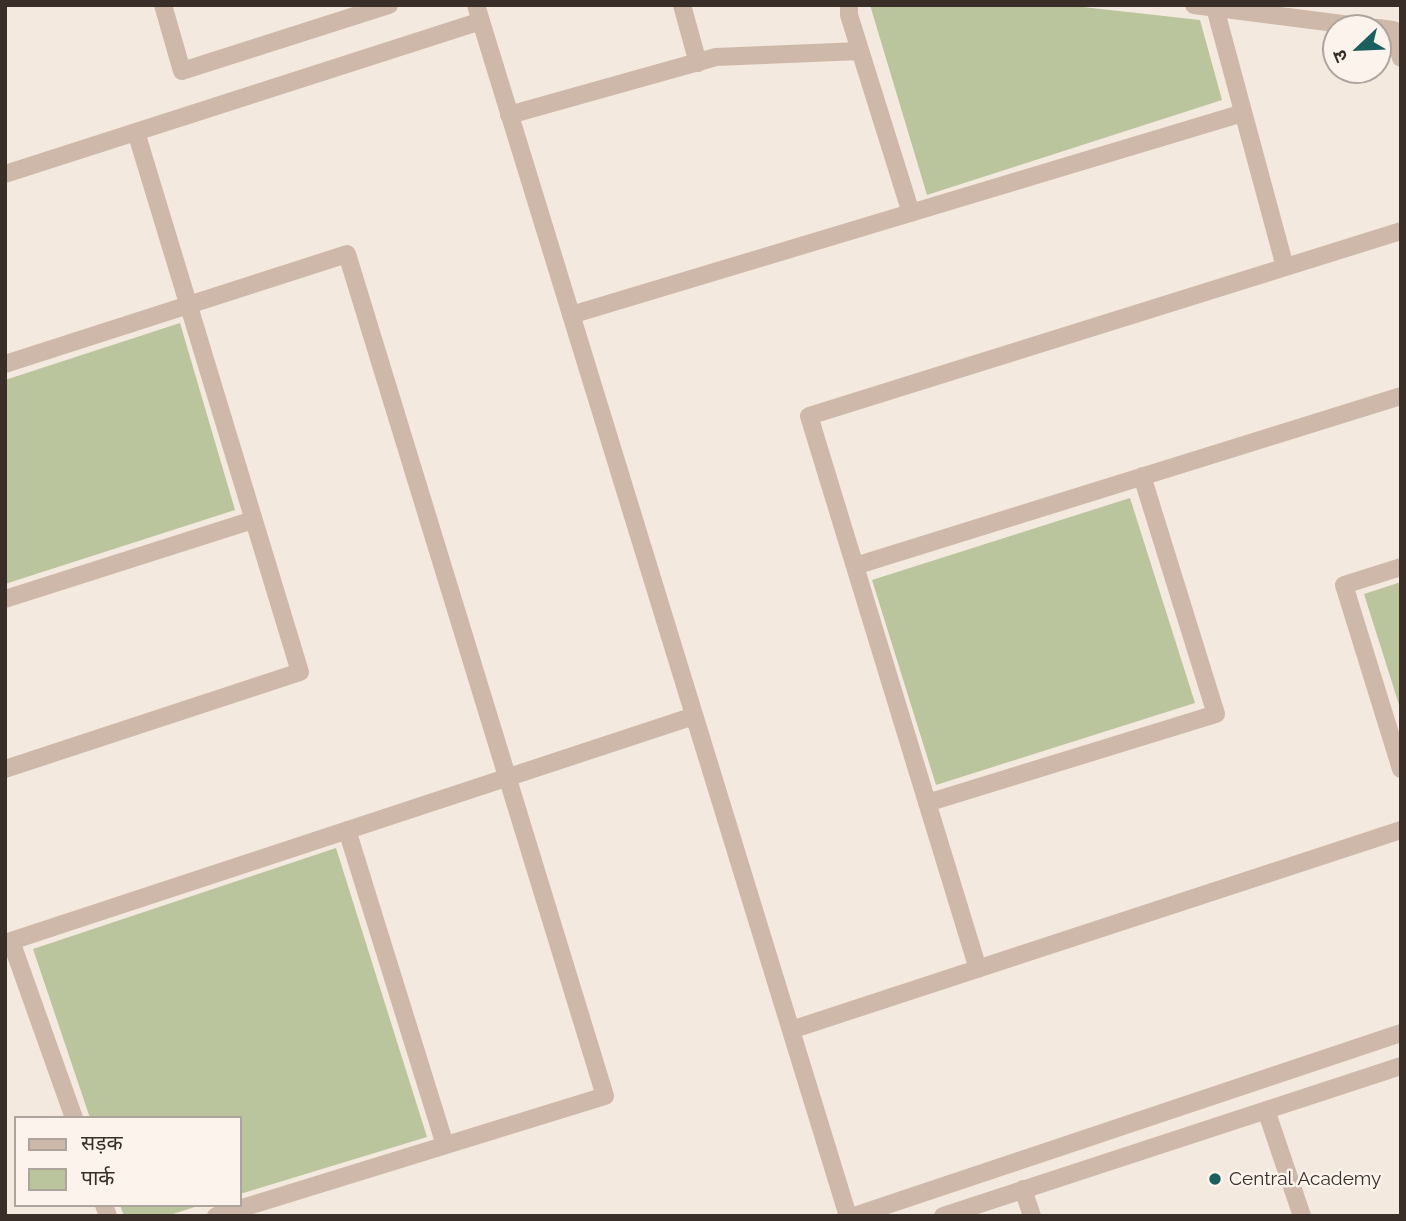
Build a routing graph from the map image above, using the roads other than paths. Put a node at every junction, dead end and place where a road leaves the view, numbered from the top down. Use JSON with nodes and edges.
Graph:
{"nodes":[{"id":1,"x":163,"y":5,"type":"edge"},
{"id":2,"x":389,"y":5,"type":"edge"},
{"id":3,"x":682,"y":5,"type":"edge"},
{"id":4,"x":849,"y":5,"type":"edge"},
{"id":5,"x":1194,"y":5,"type":"edge"},
{"id":6,"x":1215,"y":8,"type":"junction"},
{"id":7,"x":478,"y":13,"type":"edge"},
{"id":8,"x":1322,"y":21,"type":"edge"},
{"id":9,"x":1392,"y":30,"type":"edge"},
{"id":10,"x":860,"y":51,"type":"junction"},
{"id":11,"x":1401,"y":58,"type":"edge"},
{"id":12,"x":698,"y":63,"type":"junction"},
{"id":13,"x":1243,"y":113,"type":"junction"},
{"id":14,"x":509,"y":115,"type":"junction"},
{"id":15,"x":136,"y":132,"type":"junction"},
{"id":16,"x":5,"y":174,"type":"edge"},
{"id":17,"x":911,"y":213,"type":"junction"},
{"id":18,"x":1401,"y":231,"type":"edge"},
{"id":19,"x":1285,"y":267,"type":"junction"},
{"id":20,"x":188,"y":305,"type":"junction"},
{"id":21,"x":571,"y":315,"type":"junction"},
{"id":22,"x":5,"y":364,"type":"edge"},
{"id":23,"x":1401,"y":396,"type":"edge"},
{"id":24,"x":1142,"y":476,"type":"junction"},
{"id":25,"x":253,"y":520,"type":"junction"},
{"id":26,"x":855,"y":566,"type":"junction"},
{"id":27,"x":1401,"y":567,"type":"edge"},
{"id":28,"x":5,"y":599,"type":"edge"},
{"id":29,"x":694,"y":716,"type":"junction"},
{"id":30,"x":5,"y":769,"type":"edge"},
{"id":31,"x":1401,"y":769,"type":"edge"},
{"id":32,"x":507,"y":778,"type":"junction"},
{"id":33,"x":927,"y":803,"type":"junction"},
{"id":34,"x":1401,"y":830,"type":"edge"},
{"id":35,"x":347,"y":831,"type":"junction"},
{"id":36,"x":8,"y":942,"type":"edge"},
{"id":37,"x":978,"y":969,"type":"junction"},
{"id":38,"x":791,"y":1031,"type":"junction"},
{"id":39,"x":1401,"y":1033,"type":"edge"},
{"id":40,"x":1401,"y":1066,"type":"edge"},
{"id":41,"x":1266,"y":1110,"type":"junction"},
{"id":42,"x":73,"y":1116,"type":"edge"},
{"id":43,"x":445,"y":1145,"type":"junction"},
{"id":44,"x":1023,"y":1189,"type":"junction"},
{"id":45,"x":216,"y":1216,"type":"edge"},
{"id":46,"x":848,"y":1216,"type":"edge"},
{"id":47,"x":854,"y":1216,"type":"edge"},
{"id":48,"x":943,"y":1216,"type":"edge"},
{"id":49,"x":1032,"y":1216,"type":"edge"},
{"id":50,"x":1302,"y":1216,"type":"edge"}],
"edges":[{"from":1,"to":2,"type":"street"},
{"from":3,"to":12,"type":"street"},
{"from":4,"to":10,"type":"street"},
{"from":5,"to":6,"type":"street"},
{"from":6,"to":8,"type":"street"},
{"from":6,"to":13,"type":"street"},
{"from":7,"to":14,"type":"street"},
{"from":7,"to":15,"type":"street"},
{"from":9,"to":11,"type":"street"},
{"from":10,"to":12,"type":"street"},
{"from":10,"to":17,"type":"street"},
{"from":12,"to":14,"type":"street"},
{"from":13,"to":17,"type":"street"},
{"from":13,"to":19,"type":"street"},
{"from":14,"to":21,"type":"street"},
{"from":15,"to":16,"type":"street"},
{"from":15,"to":20,"type":"street"},
{"from":17,"to":21,"type":"street"},
{"from":18,"to":19,"type":"street"},
{"from":19,"to":26,"type":"street"},
{"from":20,"to":22,"type":"street"},
{"from":20,"to":25,"type":"street"},
{"from":20,"to":32,"type":"street"},
{"from":21,"to":29,"type":"street"},
{"from":23,"to":24,"type":"street"},
{"from":24,"to":26,"type":"street"},
{"from":24,"to":33,"type":"street"},
{"from":25,"to":28,"type":"street"},
{"from":25,"to":30,"type":"street"},
{"from":26,"to":33,"type":"street"},
{"from":27,"to":31,"type":"street"},
{"from":29,"to":32,"type":"street"},
{"from":29,"to":38,"type":"street"},
{"from":32,"to":35,"type":"street"},
{"from":32,"to":43,"type":"street"},
{"from":33,"to":37,"type":"street"},
{"from":34,"to":37,"type":"street"},
{"from":35,"to":36,"type":"street"},
{"from":35,"to":43,"type":"street"},
{"from":36,"to":42,"type":"street"},
{"from":37,"to":38,"type":"street"},
{"from":38,"to":46,"type":"street"},
{"from":39,"to":47,"type":"street"},
{"from":40,"to":41,"type":"street"},
{"from":41,"to":44,"type":"street"},
{"from":41,"to":50,"type":"street"},
{"from":43,"to":45,"type":"street"},
{"from":44,"to":48,"type":"street"},
{"from":44,"to":49,"type":"street"}]}
